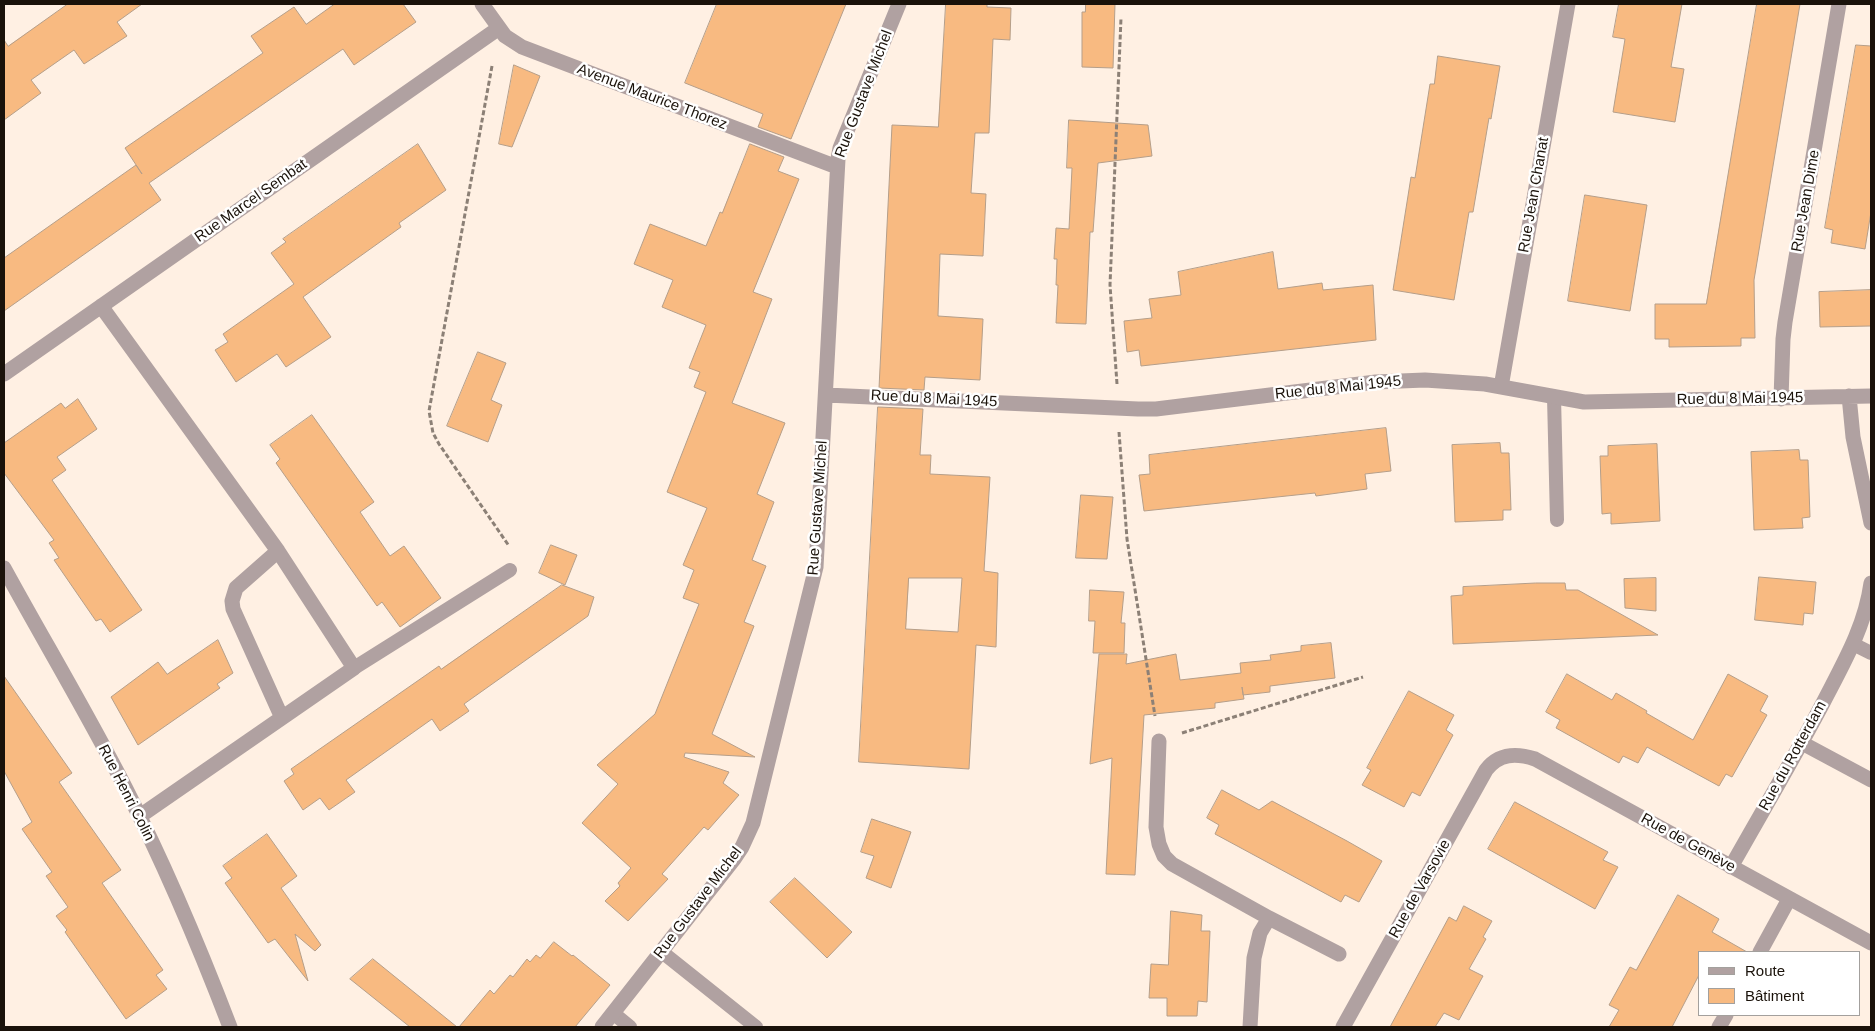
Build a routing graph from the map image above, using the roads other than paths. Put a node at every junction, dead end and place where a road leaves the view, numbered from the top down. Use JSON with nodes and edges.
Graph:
{"nodes":[{"id":1,"x":482,"y":4,"type":"edge"},
{"id":2,"x":899,"y":4,"type":"edge"},
{"id":3,"x":1568,"y":4,"type":"edge"},
{"id":4,"x":1839,"y":4,"type":"edge"},
{"id":5,"x":499,"y":28,"type":"junction"},
{"id":6,"x":837,"y":167,"type":"junction"},
{"id":7,"x":101,"y":306,"type":"junction"},
{"id":8,"x":4,"y":374,"type":"edge"},
{"id":9,"x":1501,"y":387,"type":"junction"},
{"id":10,"x":826,"y":395,"type":"junction"},
{"id":11,"x":1849,"y":396,"type":"junction"},
{"id":12,"x":1871,"y":396,"type":"edge"},
{"id":13,"x":1554,"y":397,"type":"junction"},
{"id":14,"x":1781,"y":399,"type":"junction"},
{"id":15,"x":1557,"y":520,"type":"dead end"},
{"id":16,"x":1871,"y":523,"type":"edge"},
{"id":17,"x":278,"y":551,"type":"junction"},
{"id":18,"x":4,"y":568,"type":"edge"},
{"id":19,"x":510,"y":570,"type":"road end"},
{"id":20,"x":1871,"y":583,"type":"edge"},
{"id":21,"x":1853,"y":644,"type":"junction"},
{"id":22,"x":1871,"y":653,"type":"edge"},
{"id":23,"x":354,"y":668,"type":"junction"},
{"id":24,"x":282,"y":718,"type":"junction"},
{"id":25,"x":1159,"y":741,"type":"road end"},
{"id":26,"x":1802,"y":743,"type":"junction"},
{"id":27,"x":1502,"y":756,"type":"joint"},
{"id":28,"x":1871,"y":780,"type":"edge"},
{"id":29,"x":140,"y":816,"type":"junction"},
{"id":30,"x":1731,"y":867,"type":"junction"},
{"id":31,"x":1789,"y":899,"type":"junction"},
{"id":32,"x":1269,"y":918,"type":"junction"},
{"id":33,"x":1871,"y":943,"type":"edge"},
{"id":34,"x":1761,"y":951,"type":"edge"},
{"id":35,"x":662,"y":952,"type":"junction"},
{"id":36,"x":1339,"y":954,"type":"dead end"},
{"id":37,"x":613,"y":1013,"type":"junction"},
{"id":38,"x":1725,"y":1016,"type":"edge"},
{"id":39,"x":230,"y":1027,"type":"edge"},
{"id":40,"x":602,"y":1027,"type":"edge"},
{"id":41,"x":630,"y":1027,"type":"edge"},
{"id":42,"x":756,"y":1027,"type":"edge"},
{"id":43,"x":1250,"y":1027,"type":"edge"},
{"id":44,"x":1343,"y":1027,"type":"edge"},
{"id":45,"x":1719,"y":1027,"type":"edge"}],
"edges":[{"from":1,"to":5,"type":"street","name":"Avenue Maurice Thorez"},
{"from":2,"to":6,"type":"street","name":"Rue Gustave Michel"},
{"from":3,"to":9,"type":"street","name":"Rue Jean Chanat"},
{"from":4,"to":14,"type":"street","name":"Rue Jean Dime"},
{"from":5,"to":6,"type":"street","name":"Avenue Maurice Thorez"},
{"from":5,"to":7,"type":"street","name":"Rue Marcel Sembat"},
{"from":6,"to":10,"type":"street","name":"Rue Gustave Michel"},
{"from":7,"to":8,"type":"street","name":"Rue Marcel Sembat"},
{"from":7,"to":17,"type":"street"},
{"from":9,"to":10,"type":"street","name":"Rue du 8 Mai 1945"},
{"from":9,"to":13,"type":"street","name":"Rue du 8 Mai 1945"},
{"from":10,"to":35,"type":"street","name":"Rue Gustave Michel"},
{"from":11,"to":12,"type":"street","name":"Rue du 8 Mai 1945"},
{"from":11,"to":14,"type":"street","name":"Rue du 8 Mai 1945"},
{"from":11,"to":16,"type":"street"},
{"from":13,"to":14,"type":"street","name":"Rue du 8 Mai 1945"},
{"from":13,"to":15,"type":"lane"},
{"from":17,"to":23,"type":"street"},
{"from":17,"to":24,"type":"street"},
{"from":18,"to":29,"type":"street","name":"Rue Henri Colin"},
{"from":19,"to":23,"type":"lane"},
{"from":20,"to":21,"type":"street"},
{"from":21,"to":22,"type":"lane"},
{"from":21,"to":26,"type":"street","name":"Rue du Rotterdam"},
{"from":23,"to":24,"type":"street"},
{"from":24,"to":29,"type":"street"},
{"from":25,"to":32,"type":"street"},
{"from":26,"to":28,"type":"street"},
{"from":26,"to":30,"type":"street","name":"Rue du Rotterdam"},
{"from":27,"to":30,"type":"street","name":"Rue de Genève"},
{"from":27,"to":44,"type":"street","name":"Rue de Varsovie"},
{"from":29,"to":39,"type":"street","name":"Rue Henri Colin"},
{"from":30,"to":31,"type":"street","name":"Rue de Genève"},
{"from":31,"to":33,"type":"street","name":"Rue de Genève"},
{"from":31,"to":34,"type":"street"},
{"from":32,"to":36,"type":"street"},
{"from":32,"to":43,"type":"street"},
{"from":35,"to":37,"type":"street","name":"Rue Gustave Michel"},
{"from":35,"to":42,"type":"lane"},
{"from":37,"to":40,"type":"street","name":"Rue Gustave Michel"},
{"from":37,"to":41,"type":"lane"},
{"from":38,"to":45,"type":"street"}]}
